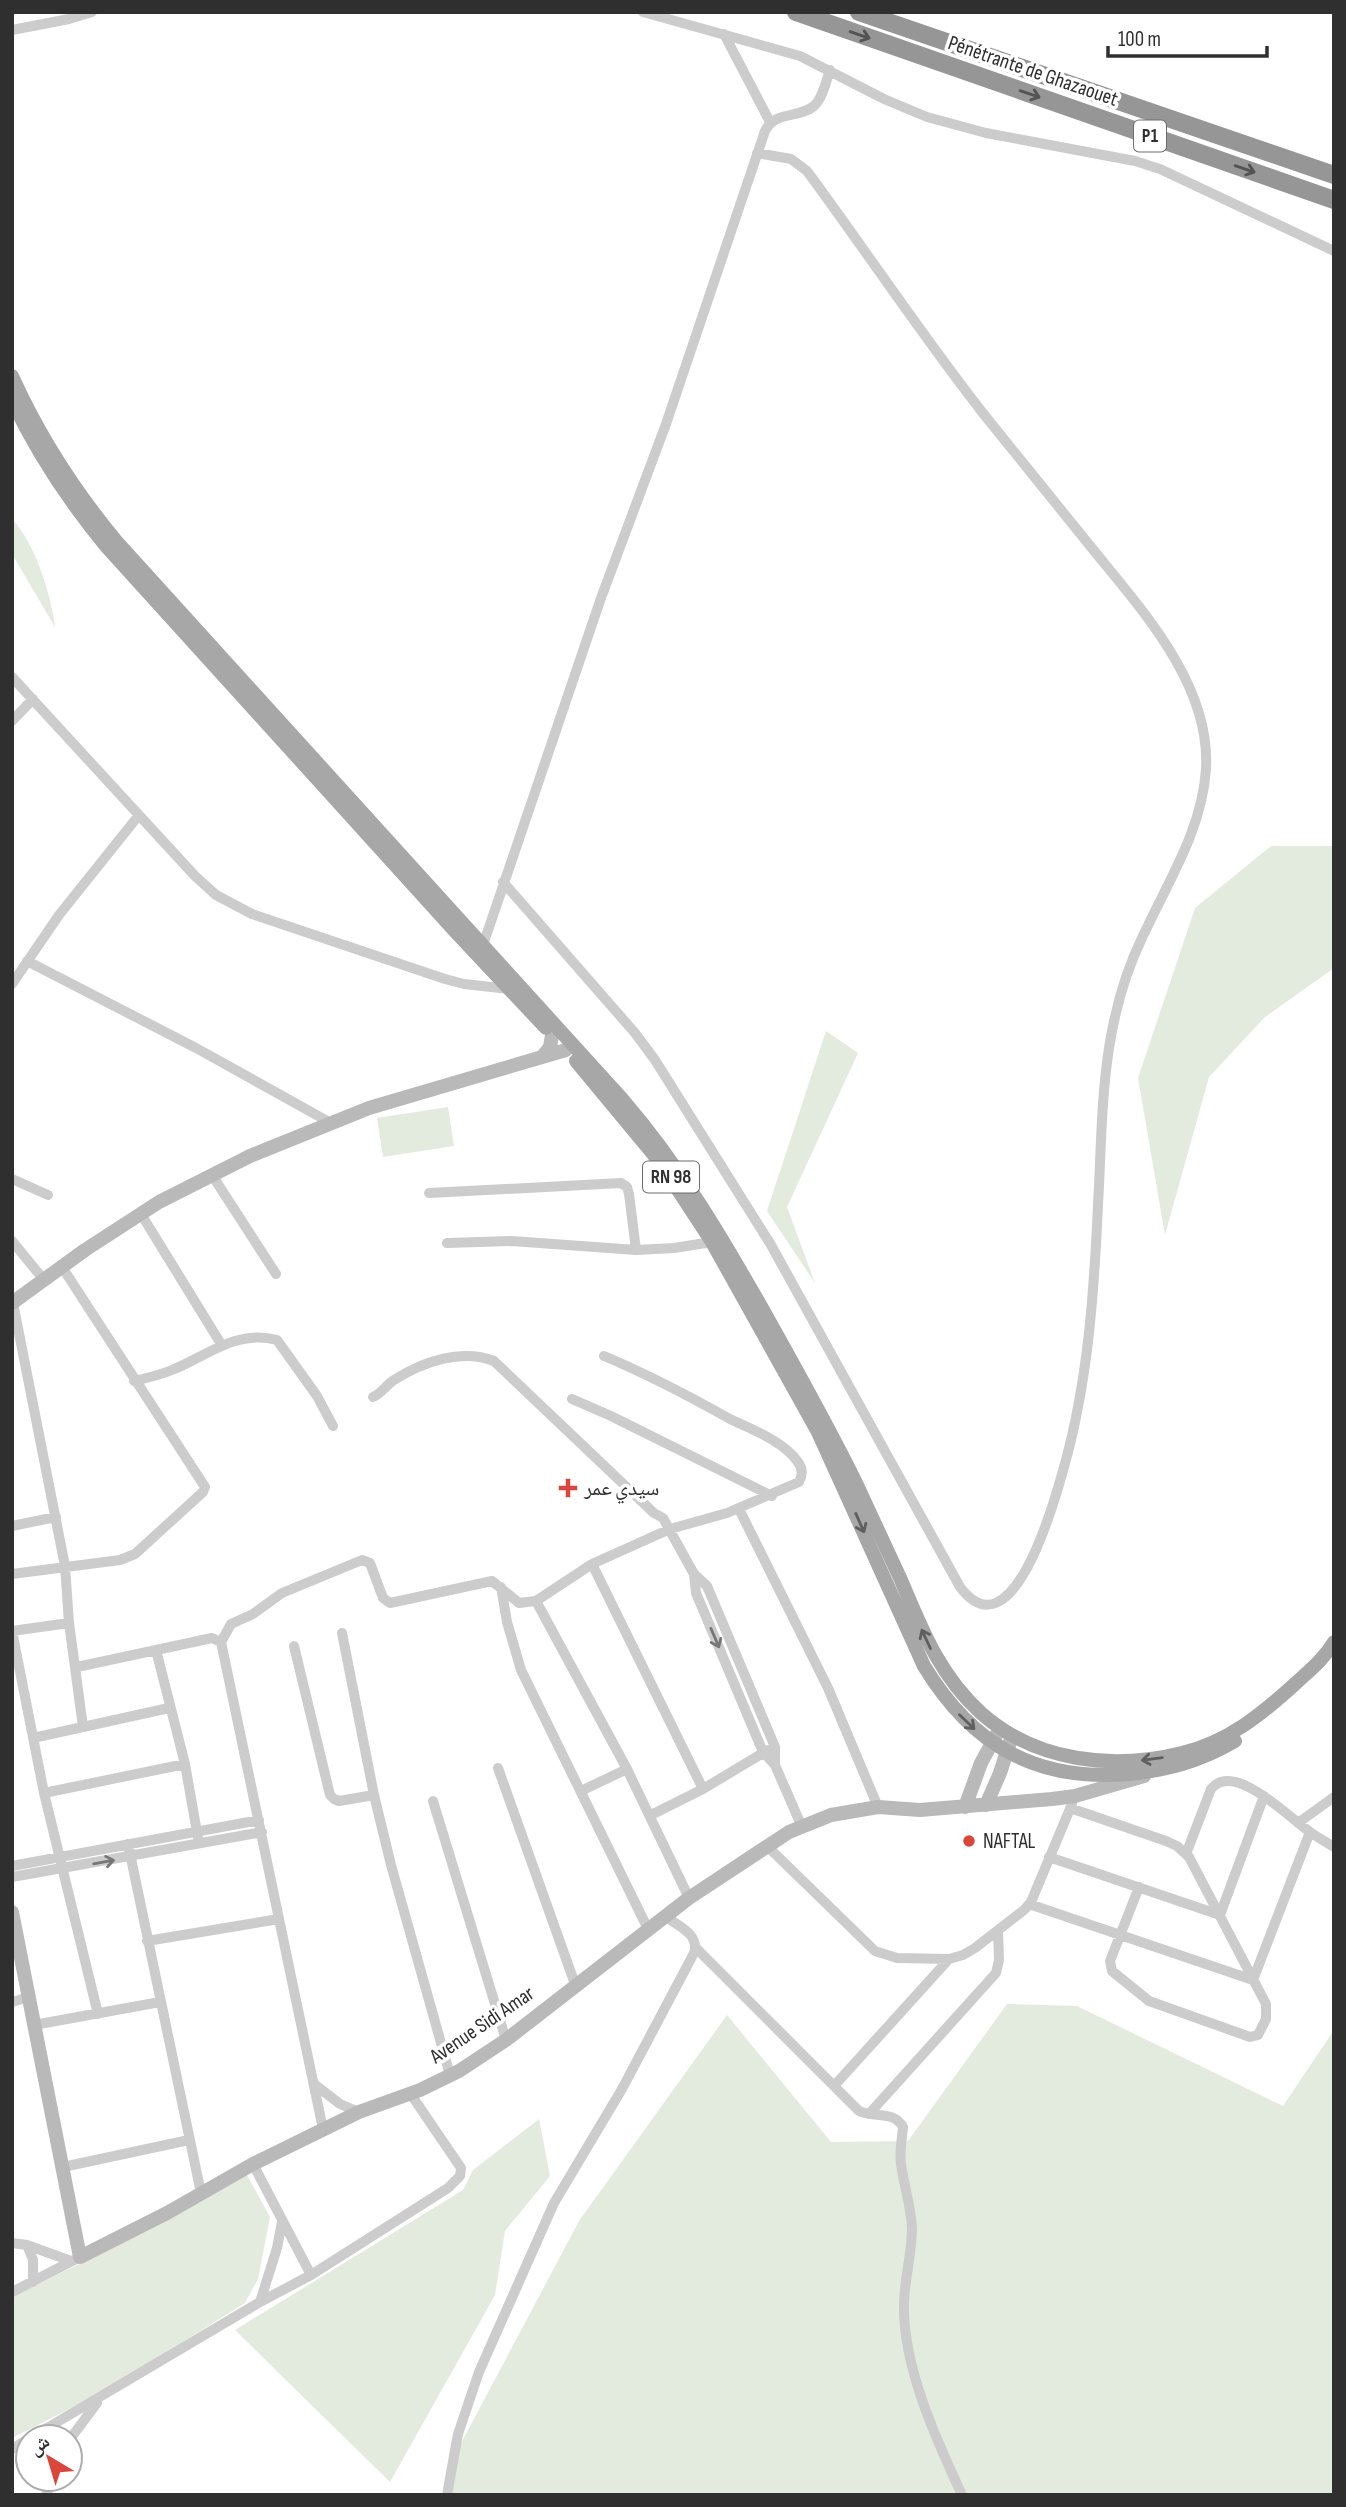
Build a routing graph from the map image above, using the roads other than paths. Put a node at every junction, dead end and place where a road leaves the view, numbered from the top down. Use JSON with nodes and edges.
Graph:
{"nodes":[{"id":1,"x":92,"y":12,"type":"edge"},
{"id":2,"x":643,"y":12,"type":"edge"},
{"id":3,"x":796,"y":12,"type":"edge"},
{"id":4,"x":859,"y":12,"type":"edge"},
{"id":5,"x":12,"y":30,"type":"edge"},
{"id":6,"x":724,"y":34,"type":"junction"},
{"id":7,"x":830,"y":70,"type":"junction"},
{"id":8,"x":770,"y":122,"type":"junction"},
{"id":9,"x":757,"y":153,"type":"junction"},
{"id":10,"x":1334,"y":175,"type":"edge"},
{"id":11,"x":1334,"y":200,"type":"edge"},
{"id":12,"x":1334,"y":251,"type":"edge"},
{"id":13,"x":12,"y":376,"type":"edge"},
{"id":14,"x":12,"y":400,"type":"edge"},
{"id":15,"x":12,"y":677,"type":"edge"},
{"id":16,"x":33,"y":699,"type":"junction"},
{"id":17,"x":12,"y":721,"type":"edge"},
{"id":18,"x":139,"y":815,"type":"junction"},
{"id":19,"x":503,"y":883,"type":"junction"},
{"id":20,"x":483,"y":945,"type":"junction"},
{"id":21,"x":27,"y":961,"type":"junction"},
{"id":22,"x":12,"y":984,"type":"edge"},
{"id":23,"x":509,"y":989,"type":"junction"},
{"id":24,"x":552,"y":1035,"type":"junction"},
{"id":25,"x":566,"y":1050,"type":"junction"},
{"id":26,"x":542,"y":1057,"type":"junction"},
{"id":27,"x":331,"y":1123,"type":"junction"},
{"id":28,"x":212,"y":1175,"type":"junction"},
{"id":29,"x":12,"y":1179,"type":"edge"},
{"id":30,"x":429,"y":1193,"type":"dead end"},
{"id":31,"x":48,"y":1195,"type":"dead end"},
{"id":32,"x":141,"y":1214,"type":"junction"},
{"id":33,"x":12,"y":1241,"type":"edge"},
{"id":34,"x":712,"y":1242,"type":"junction"},
{"id":35,"x":447,"y":1243,"type":"dead end"},
{"id":36,"x":636,"y":1250,"type":"junction"},
{"id":37,"x":62,"y":1267,"type":"junction"},
{"id":38,"x":276,"y":1275,"type":"dead end"},
{"id":39,"x":44,"y":1280,"type":"junction"},
{"id":40,"x":13,"y":1303,"type":"edge"},
{"id":41,"x":221,"y":1345,"type":"junction"},
{"id":42,"x":604,"y":1356,"type":"dead end"},
{"id":43,"x":134,"y":1381,"type":"junction"},
{"id":44,"x":373,"y":1397,"type":"dead end"},
{"id":45,"x":572,"y":1399,"type":"dead end"},
{"id":46,"x":333,"y":1426,"type":"dead end"},
{"id":47,"x":772,"y":1496,"type":"junction"},
{"id":48,"x":739,"y":1509,"type":"junction"},
{"id":49,"x":56,"y":1517,"type":"junction"},
{"id":50,"x":12,"y":1525,"type":"edge"},
{"id":51,"x":670,"y":1529,"type":"junction"},
{"id":52,"x":592,"y":1564,"type":"junction"},
{"id":53,"x":65,"y":1566,"type":"junction"},
{"id":54,"x":12,"y":1574,"type":"edge"},
{"id":55,"x":694,"y":1574,"type":"junction"},
{"id":56,"x":501,"y":1587,"type":"junction"},
{"id":57,"x":536,"y":1601,"type":"junction"},
{"id":58,"x":69,"y":1622,"type":"junction"},
{"id":59,"x":12,"y":1631,"type":"edge"},
{"id":60,"x":342,"y":1633,"type":"dead end"},
{"id":61,"x":220,"y":1642,"type":"junction"},
{"id":62,"x":1334,"y":1642,"type":"edge"},
{"id":63,"x":295,"y":1646,"type":"dead end"},
{"id":64,"x":156,"y":1650,"type":"junction"},
{"id":65,"x":76,"y":1667,"type":"junction"},
{"id":66,"x":1315,"y":1667,"type":"junction"},
{"id":67,"x":169,"y":1708,"type":"junction"},
{"id":68,"x":83,"y":1727,"type":"junction"},
{"id":69,"x":1006,"y":1732,"type":"junction"},
{"id":70,"x":33,"y":1738,"type":"junction"},
{"id":71,"x":992,"y":1743,"type":"junction"},
{"id":72,"x":775,"y":1747,"type":"junction"},
{"id":73,"x":763,"y":1752,"type":"junction"},
{"id":74,"x":1006,"y":1752,"type":"junction"},
{"id":75,"x":185,"y":1763,"type":"junction"},
{"id":76,"x":775,"y":1765,"type":"junction"},
{"id":77,"x":498,"y":1768,"type":"dead end"},
{"id":78,"x":627,"y":1769,"type":"junction"},
{"id":79,"x":1159,"y":1771,"type":"junction"},
{"id":80,"x":704,"y":1789,"type":"junction"},
{"id":81,"x":581,"y":1791,"type":"junction"},
{"id":82,"x":44,"y":1793,"type":"junction"},
{"id":83,"x":374,"y":1795,"type":"junction"},
{"id":84,"x":1264,"y":1796,"type":"junction"},
{"id":85,"x":1334,"y":1797,"type":"edge"},
{"id":86,"x":433,"y":1801,"type":"dead end"},
{"id":87,"x":1073,"y":1802,"type":"junction"},
{"id":88,"x":986,"y":1805,"type":"junction"},
{"id":89,"x":878,"y":1807,"type":"junction"},
{"id":90,"x":965,"y":1807,"type":"junction"},
{"id":91,"x":651,"y":1815,"type":"junction"},
{"id":92,"x":259,"y":1820,"type":"junction"},
{"id":93,"x":1298,"y":1823,"type":"junction"},
{"id":94,"x":802,"y":1827,"type":"junction"},
{"id":95,"x":262,"y":1832,"type":"junction"},
{"id":96,"x":1310,"y":1832,"type":"junction"},
{"id":97,"x":197,"y":1833,"type":"junction"},
{"id":98,"x":128,"y":1844,"type":"junction"},
{"id":99,"x":199,"y":1845,"type":"junction"},
{"id":100,"x":767,"y":1846,"type":"junction"},
{"id":101,"x":1334,"y":1847,"type":"edge"},
{"id":102,"x":1186,"y":1854,"type":"junction"},
{"id":103,"x":60,"y":1857,"type":"junction"},
{"id":104,"x":130,"y":1857,"type":"junction"},
{"id":105,"x":1049,"y":1857,"type":"junction"},
{"id":106,"x":12,"y":1866,"type":"edge"},
{"id":107,"x":62,"y":1870,"type":"junction"},
{"id":108,"x":12,"y":1877,"type":"edge"},
{"id":109,"x":1139,"y":1887,"type":"junction"},
{"id":110,"x":689,"y":1898,"type":"junction"},
{"id":111,"x":1029,"y":1904,"type":"junction"},
{"id":112,"x":12,"y":1912,"type":"edge"},
{"id":113,"x":1220,"y":1915,"type":"junction"},
{"id":114,"x":665,"y":1916,"type":"junction"},
{"id":115,"x":279,"y":1919,"type":"junction"},
{"id":116,"x":648,"y":1929,"type":"junction"},
{"id":117,"x":998,"y":1930,"type":"junction"},
{"id":118,"x":1120,"y":1936,"type":"junction"},
{"id":119,"x":148,"y":1941,"type":"junction"},
{"id":120,"x":696,"y":1948,"type":"junction"},
{"id":121,"x":949,"y":1959,"type":"junction"},
{"id":122,"x":1254,"y":1980,"type":"junction"},
{"id":123,"x":575,"y":1984,"type":"junction"},
{"id":124,"x":29,"y":1997,"type":"junction"},
{"id":125,"x":12,"y":2002,"type":"edge"},
{"id":126,"x":160,"y":2002,"type":"junction"},
{"id":127,"x":98,"y":2014,"type":"junction"},
{"id":128,"x":34,"y":2025,"type":"junction"},
{"id":129,"x":506,"y":2040,"type":"junction"},
{"id":130,"x":450,"y":2075,"type":"junction"},
{"id":131,"x":314,"y":2083,"type":"junction"},
{"id":132,"x":834,"y":2085,"type":"junction"},
{"id":133,"x":410,"y":2093,"type":"junction"},
{"id":134,"x":359,"y":2112,"type":"junction"},
{"id":135,"x":869,"y":2114,"type":"junction"},
{"id":136,"x":323,"y":2129,"type":"junction"},
{"id":137,"x":189,"y":2140,"type":"junction"},
{"id":138,"x":253,"y":2164,"type":"junction"},
{"id":139,"x":63,"y":2167,"type":"junction"},
{"id":140,"x":201,"y":2193,"type":"junction"},
{"id":141,"x":282,"y":2222,"type":"junction"},
{"id":142,"x":12,"y":2243,"type":"edge"},
{"id":143,"x":27,"y":2245,"type":"junction"},
{"id":144,"x":76,"y":2259,"type":"junction"},
{"id":145,"x":311,"y":2275,"type":"junction"},
{"id":146,"x":33,"y":2281,"type":"junction"},
{"id":147,"x":12,"y":2292,"type":"edge"},
{"id":148,"x":260,"y":2302,"type":"junction"},
{"id":149,"x":105,"y":2394,"type":"junction"},
{"id":150,"x":55,"y":2423,"type":"edge"},
{"id":151,"x":80,"y":2423,"type":"edge"},
{"id":152,"x":447,"y":2495,"type":"edge"},
{"id":153,"x":962,"y":2495,"type":"edge"}],
"edges":[{"from":1,"to":5,"type":"street"},
{"from":2,"to":6,"type":"street"},
{"from":3,"to":11,"type":"highway","name":"Pénétrante de Ghazaouet","number":"P1","one_way":true},
{"from":4,"to":10,"type":"highway","name":"Pénétrante de Ghazaouet","number":"P1"},
{"from":6,"to":7,"type":"street"},
{"from":6,"to":8,"type":"street"},
{"from":7,"to":8,"type":"street"},
{"from":7,"to":12,"type":"street"},
{"from":8,"to":9,"type":"street"},
{"from":9,"to":19,"type":"street"},
{"from":9,"to":19,"type":"street"},
{"from":13,"to":20,"type":"main road","number":"RN 98"},
{"from":14,"to":23,"type":"main road","number":"RN 98"},
{"from":15,"to":16,"type":"street"},
{"from":16,"to":17,"type":"street"},
{"from":16,"to":18,"type":"street"},
{"from":18,"to":21,"type":"street"},
{"from":18,"to":23,"type":"street"},
{"from":19,"to":20,"type":"street"},
{"from":69,"to":20,"type":"main road","number":"RN 98","one_way":true},
{"from":21,"to":22,"type":"street"},
{"from":21,"to":27,"type":"street"},
{"from":23,"to":24,"type":"main road","number":"RN 98"},
{"from":24,"to":25,"type":"main road","number":"RN 98"},
{"from":24,"to":26,"type":"street"},
{"from":25,"to":26,"type":"street"},
{"from":25,"to":34,"type":"main road","number":"RN 98"},
{"from":26,"to":27,"type":"street"},
{"from":27,"to":28,"type":"street"},
{"from":28,"to":32,"type":"street"},
{"from":28,"to":38,"type":"street"},
{"from":29,"to":31,"type":"street"},
{"from":30,"to":36,"type":"street"},
{"from":32,"to":37,"type":"street"},
{"from":32,"to":41,"type":"street"},
{"from":33,"to":39,"type":"street"},
{"from":34,"to":36,"type":"street"},
{"from":34,"to":71,"type":"main road","number":"RN 98","one_way":true},
{"from":35,"to":36,"type":"street"},
{"from":37,"to":39,"type":"street"},
{"from":37,"to":43,"type":"street"},
{"from":39,"to":40,"type":"street"},
{"from":40,"to":49,"type":"street"},
{"from":41,"to":43,"type":"street"},
{"from":41,"to":46,"type":"street"},
{"from":42,"to":47,"type":"street"},
{"from":43,"to":53,"type":"street"},
{"from":44,"to":51,"type":"street"},
{"from":45,"to":47,"type":"street"},
{"from":47,"to":48,"type":"street"},
{"from":48,"to":51,"type":"street"},
{"from":48,"to":89,"type":"street"},
{"from":49,"to":50,"type":"street"},
{"from":49,"to":53,"type":"street"},
{"from":51,"to":52,"type":"street"},
{"from":51,"to":55,"type":"street"},
{"from":52,"to":57,"type":"street"},
{"from":52,"to":80,"type":"street"},
{"from":53,"to":54,"type":"street"},
{"from":53,"to":58,"type":"street"},
{"from":55,"to":72,"type":"street"},
{"from":55,"to":73,"type":"street","one_way":true},
{"from":56,"to":57,"type":"street"},
{"from":56,"to":61,"type":"street"},
{"from":56,"to":81,"type":"street"},
{"from":57,"to":78,"type":"street"},
{"from":58,"to":59,"type":"street"},
{"from":58,"to":65,"type":"street"},
{"from":59,"to":70,"type":"street"},
{"from":60,"to":83,"type":"street"},
{"from":61,"to":64,"type":"street"},
{"from":61,"to":92,"type":"street"},
{"from":62,"to":66,"type":"main road","number":"RN 98"},
{"from":63,"to":83,"type":"street"},
{"from":64,"to":65,"type":"street"},
{"from":64,"to":67,"type":"street"},
{"from":65,"to":68,"type":"street"},
{"from":66,"to":69,"type":"main road","number":"RN 98","one_way":true},
{"from":66,"to":79,"type":"main road","number":"RN 98"},
{"from":67,"to":68,"type":"street"},
{"from":67,"to":75,"type":"street"},
{"from":68,"to":70,"type":"street"},
{"from":69,"to":71,"type":"street"},
{"from":69,"to":74,"type":"street"},
{"from":70,"to":82,"type":"street"},
{"from":71,"to":74,"type":"main road","number":"RN 98"},
{"from":71,"to":90,"type":"street"},
{"from":72,"to":73,"type":"street"},
{"from":72,"to":76,"type":"street"},
{"from":73,"to":76,"type":"street"},
{"from":73,"to":80,"type":"street"},
{"from":74,"to":79,"type":"main road","number":"RN 98"},
{"from":74,"to":88,"type":"street"},
{"from":75,"to":82,"type":"street"},
{"from":75,"to":97,"type":"street"},
{"from":76,"to":94,"type":"street"},
{"from":77,"to":123,"type":"street"},
{"from":78,"to":81,"type":"street"},
{"from":78,"to":91,"type":"street"},
{"from":79,"to":87,"type":"street","name":"Avenue Sidi Amar"},
{"from":80,"to":91,"type":"street"},
{"from":81,"to":116,"type":"street"},
{"from":82,"to":103,"type":"street"},
{"from":83,"to":130,"type":"street"},
{"from":84,"to":93,"type":"street"},
{"from":84,"to":102,"type":"street"},
{"from":84,"to":113,"type":"street"},
{"from":85,"to":93,"type":"street"},
{"from":86,"to":129,"type":"street"},
{"from":87,"to":88,"type":"street","name":"Avenue Sidi Amar"},
{"from":87,"to":102,"type":"street"},
{"from":87,"to":105,"type":"street"},
{"from":88,"to":90,"type":"street","name":"Avenue Sidi Amar"},
{"from":89,"to":90,"type":"street","name":"Avenue Sidi Amar"},
{"from":89,"to":94,"type":"street","name":"Avenue Sidi Amar"},
{"from":91,"to":110,"type":"street"},
{"from":92,"to":95,"type":"street"},
{"from":92,"to":97,"type":"street"},
{"from":93,"to":96,"type":"street"},
{"from":94,"to":100,"type":"street","name":"Avenue Sidi Amar"},
{"from":95,"to":99,"type":"street"},
{"from":95,"to":115,"type":"street"},
{"from":96,"to":101,"type":"street"},
{"from":96,"to":122,"type":"street"},
{"from":97,"to":98,"type":"street"},
{"from":97,"to":99,"type":"street"},
{"from":98,"to":103,"type":"street"},
{"from":98,"to":104,"type":"street"},
{"from":99,"to":104,"type":"street"},
{"from":100,"to":110,"type":"street","name":"Avenue Sidi Amar"},
{"from":100,"to":121,"type":"street"},
{"from":102,"to":113,"type":"street"},
{"from":103,"to":106,"type":"street"},
{"from":103,"to":107,"type":"street"},
{"from":107,"to":104,"type":"street","one_way":true},
{"from":104,"to":119,"type":"street"},
{"from":105,"to":109,"type":"street"},
{"from":105,"to":111,"type":"street"},
{"from":107,"to":108,"type":"street"},
{"from":107,"to":127,"type":"street"},
{"from":109,"to":113,"type":"street"},
{"from":109,"to":118,"type":"street"},
{"from":110,"to":114,"type":"street","name":"Avenue Sidi Amar"},
{"from":111,"to":117,"type":"street"},
{"from":111,"to":118,"type":"street"},
{"from":112,"to":124,"type":"street"},
{"from":113,"to":122,"type":"street"},
{"from":114,"to":116,"type":"street","name":"Avenue Sidi Amar"},
{"from":114,"to":120,"type":"street"},
{"from":115,"to":119,"type":"street"},
{"from":115,"to":131,"type":"street"},
{"from":116,"to":123,"type":"street","name":"Avenue Sidi Amar"},
{"from":117,"to":121,"type":"street"},
{"from":117,"to":135,"type":"street"},
{"from":118,"to":122,"type":"street"},
{"from":118,"to":122,"type":"street"},
{"from":119,"to":126,"type":"street"},
{"from":120,"to":132,"type":"street"},
{"from":120,"to":152,"type":"street"},
{"from":121,"to":132,"type":"street"},
{"from":123,"to":129,"type":"street","name":"Avenue Sidi Amar"},
{"from":124,"to":125,"type":"street"},
{"from":124,"to":128,"type":"street"},
{"from":126,"to":127,"type":"street"},
{"from":126,"to":137,"type":"street"},
{"from":127,"to":128,"type":"street"},
{"from":128,"to":139,"type":"street"},
{"from":129,"to":130,"type":"street","name":"Avenue Sidi Amar"},
{"from":130,"to":133,"type":"street","name":"Avenue Sidi Amar"},
{"from":131,"to":134,"type":"street"},
{"from":131,"to":136,"type":"street"},
{"from":132,"to":135,"type":"street"},
{"from":133,"to":134,"type":"street","name":"Avenue Sidi Amar"},
{"from":133,"to":145,"type":"street"},
{"from":134,"to":136,"type":"street","name":"Avenue Sidi Amar"},
{"from":135,"to":153,"type":"street"},
{"from":136,"to":138,"type":"street","name":"Avenue Sidi Amar"},
{"from":137,"to":139,"type":"street"},
{"from":137,"to":140,"type":"street"},
{"from":138,"to":140,"type":"street","name":"Avenue Sidi Amar"},
{"from":138,"to":141,"type":"street"},
{"from":139,"to":144,"type":"street"},
{"from":140,"to":144,"type":"street","name":"Avenue Sidi Amar"},
{"from":141,"to":145,"type":"street"},
{"from":141,"to":148,"type":"street"},
{"from":142,"to":143,"type":"street"},
{"from":143,"to":144,"type":"street"},
{"from":143,"to":146,"type":"street"},
{"from":144,"to":146,"type":"street","name":"Avenue Sidi Amar"},
{"from":145,"to":148,"type":"street"},
{"from":146,"to":147,"type":"street","name":"Avenue Sidi Amar"},
{"from":148,"to":149,"type":"street"},
{"from":149,"to":150,"type":"street"},
{"from":149,"to":151,"type":"street"}]}
